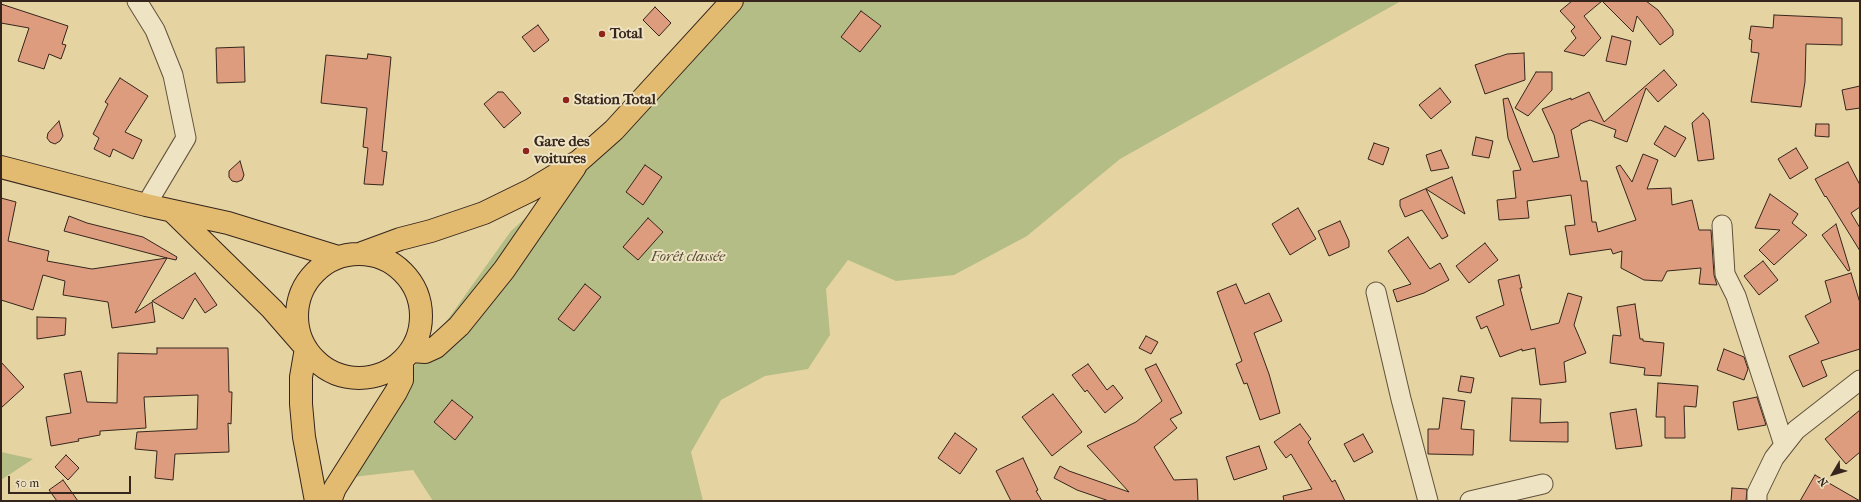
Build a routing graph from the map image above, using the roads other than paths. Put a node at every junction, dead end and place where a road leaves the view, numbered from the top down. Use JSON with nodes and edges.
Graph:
{"nodes":[{"id":1,"x":137,"y":1,"type":"edge"},
{"id":2,"x":732,"y":1,"type":"edge"},
{"id":3,"x":579,"y":161,"type":"junction"},
{"id":4,"x":1,"y":167,"type":"edge"},
{"id":5,"x":146,"y":205,"type":"junction"},
{"id":6,"x":172,"y":211,"type":"junction"},
{"id":7,"x":1722,"y":225,"type":"dead end"},
{"id":8,"x":362,"y":253,"type":"junction"},
{"id":9,"x":338,"y":257,"type":"junction"},
{"id":10,"x":1376,"y":292,"type":"dead end"},
{"id":11,"x":306,"y":348,"type":"junction"},
{"id":12,"x":407,"y":357,"type":"junction"},
{"id":13,"x":1860,"y":380,"type":"edge"},
{"id":14,"x":1784,"y":445,"type":"junction"},
{"id":15,"x":1543,"y":484,"type":"dead end"},
{"id":16,"x":316,"y":501,"type":"edge"},
{"id":17,"x":330,"y":501,"type":"edge"},
{"id":18,"x":1428,"y":501,"type":"edge"},
{"id":19,"x":1470,"y":501,"type":"edge"},
{"id":20,"x":1757,"y":501,"type":"edge"}],
"edges":[{"from":1,"to":5,"type":"street"},
{"from":2,"to":3,"type":"highway"},
{"from":3,"to":8,"type":"highway"},
{"from":3,"to":12,"type":"highway"},
{"from":4,"to":5,"type":"highway"},
{"from":5,"to":6,"type":"highway"},
{"from":6,"to":9,"type":"highway"},
{"from":6,"to":11,"type":"highway"},
{"from":7,"to":14,"type":"street"},
{"from":8,"to":9,"type":"highway"},
{"from":8,"to":12,"type":"highway"},
{"from":9,"to":11,"type":"highway"},
{"from":10,"to":18,"type":"street"},
{"from":11,"to":12,"type":"highway"},
{"from":11,"to":16,"type":"highway"},
{"from":12,"to":17,"type":"highway"},
{"from":13,"to":14,"type":"street"},
{"from":14,"to":20,"type":"street"},
{"from":15,"to":19,"type":"street"}]}
